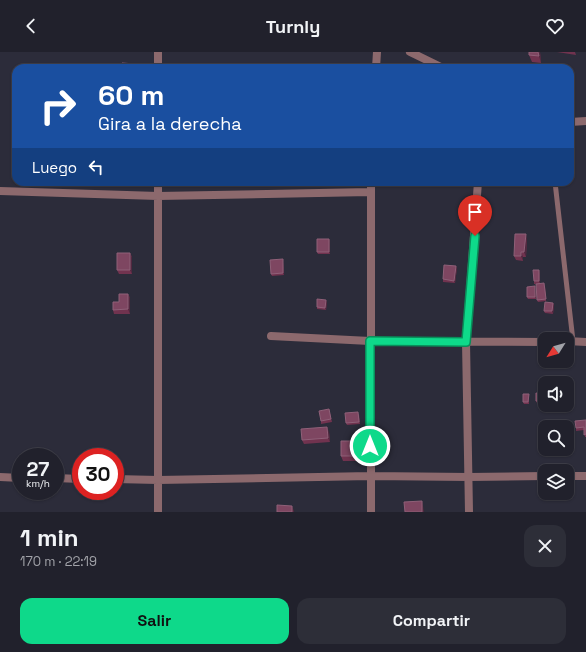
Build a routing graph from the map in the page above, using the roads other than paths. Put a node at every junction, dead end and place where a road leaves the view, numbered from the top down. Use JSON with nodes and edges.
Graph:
{"nodes":[{"id":1,"x":158,"y":52,"type":"edge"},
{"id":2,"x":377,"y":52,"type":"edge"},
{"id":3,"x":410,"y":52,"type":"edge"},
{"id":4,"x":158,"y":64,"type":"edge"},
{"id":5,"x":376,"y":64,"type":"edge"},
{"id":6,"x":435,"y":64,"type":"edge"},
{"id":7,"x":586,"y":121,"type":"edge"},
{"id":8,"x":574,"y":122,"type":"edge"},
{"id":9,"x":158,"y":186,"type":"edge"},
{"id":10,"x":371,"y":186,"type":"edge"},
{"id":11,"x":478,"y":186,"type":"edge"},
{"id":12,"x":555,"y":186,"type":"edge"},
{"id":13,"x":0,"y":191,"type":"edge"},
{"id":14,"x":370,"y":192,"type":"junction"},
{"id":15,"x":158,"y":196,"type":"junction"},
{"id":16,"x":569,"y":332,"type":"edge"},
{"id":17,"x":271,"y":336,"type":"dead end"},
{"id":18,"x":370,"y":341,"type":"junction"},
{"id":19,"x":574,"y":341,"type":"edge"},
{"id":20,"x":466,"y":342,"type":"junction"},
{"id":21,"x":538,"y":342,"type":"edge"},
{"id":22,"x":586,"y":342,"type":"edge"},
{"id":23,"x":370,"y":476,"type":"junction"},
{"id":24,"x":538,"y":476,"type":"edge"},
{"id":25,"x":574,"y":476,"type":"edge"},
{"id":26,"x":586,"y":476,"type":"edge"},
{"id":27,"x":0,"y":477,"type":"edge"},
{"id":28,"x":469,"y":477,"type":"junction"},
{"id":29,"x":12,"y":478,"type":"edge"},
{"id":30,"x":124,"y":479,"type":"edge"},
{"id":31,"x":158,"y":480,"type":"junction"},
{"id":32,"x":158,"y":512,"type":"edge"},
{"id":33,"x":371,"y":512,"type":"edge"},
{"id":34,"x":469,"y":512,"type":"edge"}],
"edges":[{"from":1,"to":4,"type":"street"},
{"from":2,"to":5,"type":"street"},
{"from":3,"to":6,"type":"street"},
{"from":7,"to":8,"type":"street"},
{"from":9,"to":15,"type":"street"},
{"from":10,"to":14,"type":"street"},
{"from":11,"to":20,"type":"street"},
{"from":12,"to":16,"type":"lane"},
{"from":13,"to":15,"type":"street"},
{"from":14,"to":15,"type":"street"},
{"from":14,"to":18,"type":"street"},
{"from":15,"to":31,"type":"street"},
{"from":17,"to":18,"type":"street"},
{"from":18,"to":20,"type":"street"},
{"from":18,"to":23,"type":"street"},
{"from":19,"to":22,"type":"street"},
{"from":20,"to":21,"type":"street"},
{"from":20,"to":28,"type":"street"},
{"from":23,"to":28,"type":"street"},
{"from":23,"to":31,"type":"street"},
{"from":23,"to":33,"type":"street"},
{"from":24,"to":28,"type":"street"},
{"from":25,"to":26,"type":"street"},
{"from":27,"to":29,"type":"street"},
{"from":28,"to":34,"type":"street"},
{"from":30,"to":31,"type":"street"},
{"from":31,"to":32,"type":"street"}]}
